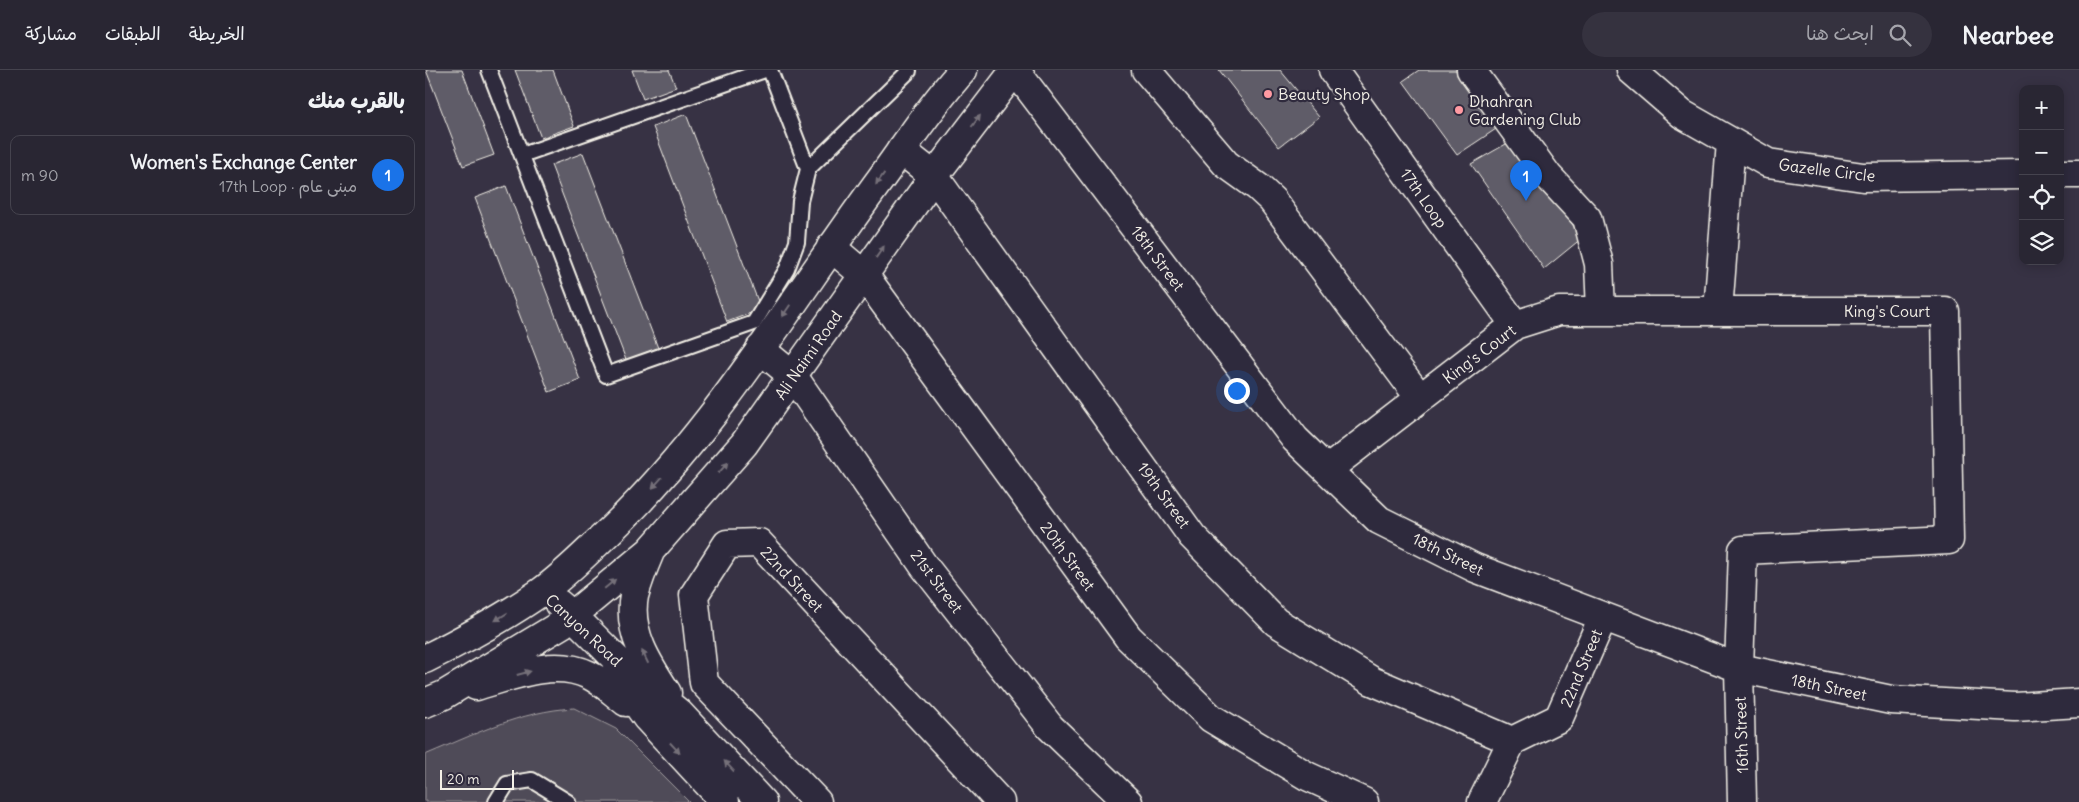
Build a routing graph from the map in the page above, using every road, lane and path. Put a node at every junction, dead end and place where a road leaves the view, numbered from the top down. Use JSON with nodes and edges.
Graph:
{"nodes":[{"id":1,"x":489,"y":70,"type":"edge"},
{"id":2,"x":765,"y":70,"type":"edge"},
{"id":3,"x":770,"y":70,"type":"edge"},
{"id":4,"x":907,"y":70,"type":"edge"},
{"id":5,"x":963,"y":70,"type":"edge"},
{"id":6,"x":1015,"y":70,"type":"edge"},
{"id":7,"x":1146,"y":70,"type":"edge"},
{"id":8,"x":1333,"y":70,"type":"edge"},
{"id":9,"x":1471,"y":70,"type":"edge"},
{"id":10,"x":1631,"y":70,"type":"edge"},
{"id":11,"x":1731,"y":142,"type":"junction"},
{"id":12,"x":901,"y":150,"type":"junction"},
{"id":13,"x":522,"y":156,"type":"junction"},
{"id":14,"x":808,"y":169,"type":"junction"},
{"id":15,"x":2064,"y":174,"type":"edge"},
{"id":16,"x":2079,"y":174,"type":"edge"},
{"id":17,"x":2019,"y":175,"type":"edge"},
{"id":18,"x":934,"y":176,"type":"junction"},
{"id":19,"x":831,"y":247,"type":"junction"},
{"id":20,"x":864,"y":276,"type":"junction"},
{"id":21,"x":1601,"y":311,"type":"junction"},
{"id":22,"x":1718,"y":311,"type":"junction"},
{"id":23,"x":1515,"y":326,"type":"junction"},
{"id":24,"x":760,"y":349,"type":"junction"},
{"id":25,"x":793,"y":376,"type":"junction"},
{"id":26,"x":1420,"y":398,"type":"junction"},
{"id":27,"x":1327,"y":470,"type":"junction"},
{"id":28,"x":650,"y":551,"type":"junction"},
{"id":29,"x":542,"y":591,"type":"junction"},
{"id":30,"x":1603,"y":617,"type":"junction"},
{"id":31,"x":567,"y":619,"type":"junction"},
{"id":32,"x":425,"y":658,"type":"edge"},
{"id":33,"x":1739,"y":668,"type":"junction"},
{"id":34,"x":434,"y":699,"type":"edge"},
{"id":35,"x":2079,"y":703,"type":"edge"},
{"id":36,"x":679,"y":714,"type":"junction"},
{"id":37,"x":647,"y":718,"type":"junction"},
{"id":38,"x":1512,"y":741,"type":"junction"},
{"id":39,"x":496,"y":802,"type":"edge"},
{"id":40,"x":568,"y":802,"type":"edge"},
{"id":41,"x":725,"y":802,"type":"edge"},
{"id":42,"x":762,"y":802,"type":"edge"},
{"id":43,"x":817,"y":802,"type":"edge"},
{"id":44,"x":1000,"y":802,"type":"edge"},
{"id":45,"x":1128,"y":802,"type":"edge"},
{"id":46,"x":1364,"y":802,"type":"edge"},
{"id":47,"x":1482,"y":802,"type":"edge"},
{"id":48,"x":1743,"y":802,"type":"edge"}],
"edges":[{"from":1,"to":13,"type":"lane"},
{"from":2,"to":13,"type":"lane"},
{"from":3,"to":14,"type":"lane"},
{"from":4,"to":14,"type":"lane"},
{"from":5,"to":12,"type":"street"},
{"from":18,"to":6,"type":"street","name":"Ali Naimi Road","one_way":true},
{"from":6,"to":27,"type":"street","name":"18th Street"},
{"from":7,"to":26,"type":"street"},
{"from":8,"to":23,"type":"street","name":"17th Loop"},
{"from":9,"to":21,"type":"street"},
{"from":10,"to":11,"type":"street","name":"Gazelle Circle"},
{"from":11,"to":17,"type":"street","name":"Gazelle Circle"},
{"from":11,"to":22,"type":"street"},
{"from":12,"to":18,"type":"street","name":"19th Street"},
{"from":12,"to":19,"type":"street","one_way":true},
{"from":13,"to":14,"type":"lane"},
{"from":15,"to":16,"type":"street"},
{"from":20,"to":18,"type":"street","name":"Ali Naimi Road","one_way":true},
{"from":18,"to":38,"type":"street","name":"19th Street"},
{"from":19,"to":20,"type":"street","name":"20th Street"},
{"from":19,"to":24,"type":"street","one_way":true},
{"from":20,"to":25,"type":"street","name":"Ali Naimi Road"},
{"from":20,"to":46,"type":"street","name":"20th Street"},
{"from":21,"to":22,"type":"street","name":"King's Court"},
{"from":21,"to":23,"type":"street","name":"King's Court"},
{"from":22,"to":33,"type":"street","name":"King's Court"},
{"from":23,"to":26,"type":"street","name":"King's Court"},
{"from":24,"to":25,"type":"street","name":"21st Street"},
{"from":24,"to":29,"type":"street","one_way":true},
{"from":28,"to":25,"type":"street","name":"Ali Naimi Road","one_way":true},
{"from":25,"to":45,"type":"street","name":"21st Street"},
{"from":26,"to":27,"type":"street","name":"King's Court"},
{"from":27,"to":30,"type":"street","name":"18th Street"},
{"from":31,"to":28,"type":"street","name":"Ali Naimi Road","one_way":true},
{"from":36,"to":28,"type":"street","one_way":true},
{"from":29,"to":31,"type":"street","name":"Canyon Road"},
{"from":29,"to":32,"type":"street","one_way":true},
{"from":30,"to":33,"type":"street","name":"18th Street"},
{"from":30,"to":38,"type":"street","name":"22nd Street"},
{"from":31,"to":34,"type":"street","name":"Ali Naimi Road"},
{"from":31,"to":36,"type":"street","name":"Canyon Road"},
{"from":31,"to":37,"type":"street","name":"Canyon Road"},
{"from":33,"to":35,"type":"street","name":"18th Street"},
{"from":33,"to":48,"type":"street","name":"16th Street"},
{"from":34,"to":37,"type":"street","one_way":true},
{"from":42,"to":36,"type":"street","name":"Canyon Road","one_way":true},
{"from":37,"to":41,"type":"street","name":"Canyon Road","one_way":true},
{"from":38,"to":47,"type":"street"},
{"from":39,"to":40,"type":"lane"},
{"from":43,"to":44,"type":"street","name":"22nd Street"}]}
